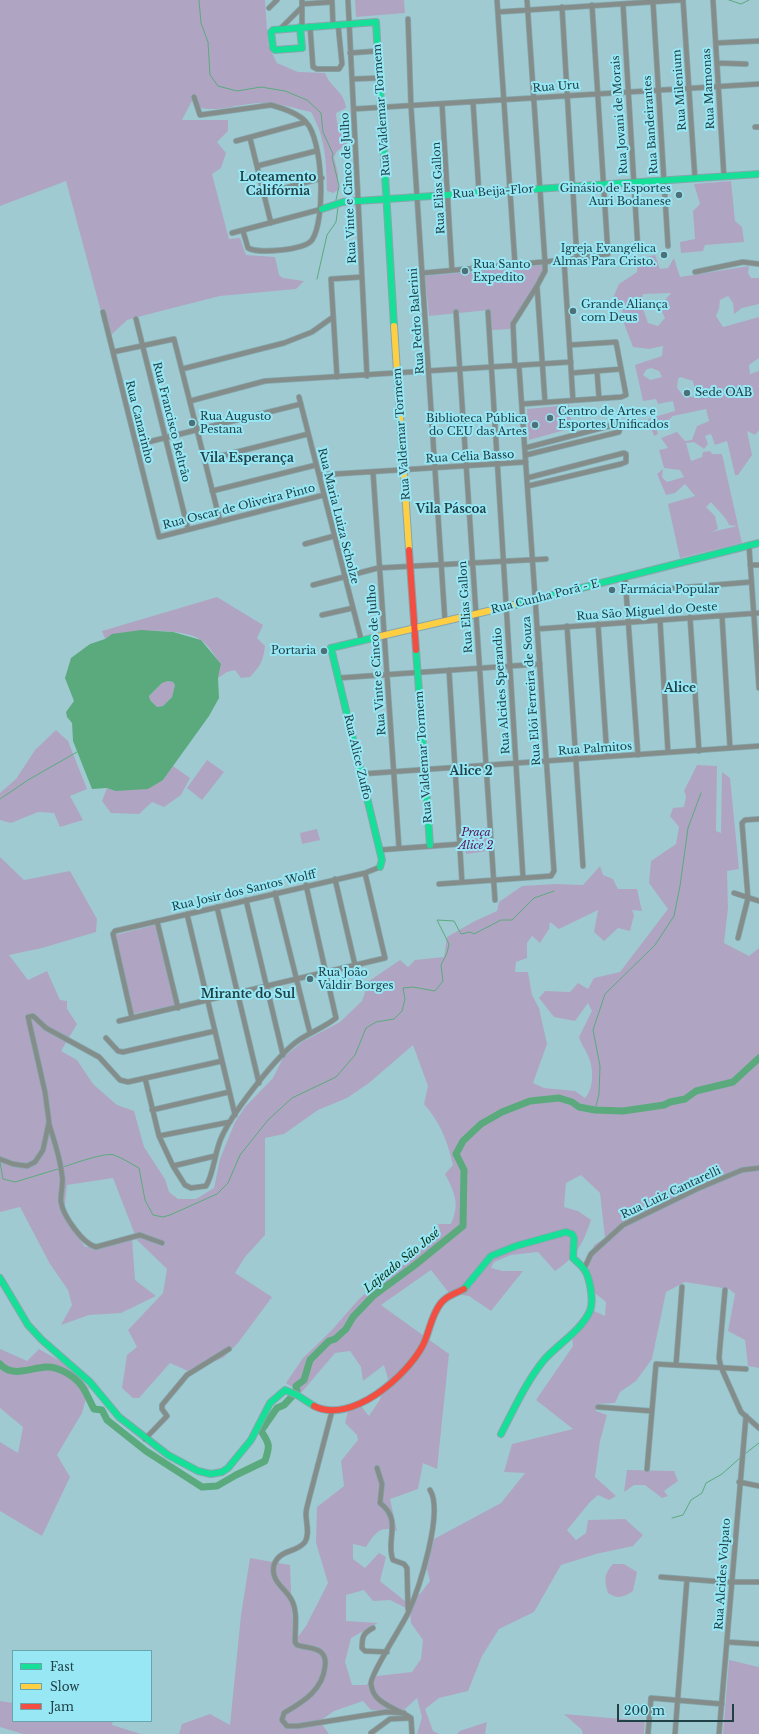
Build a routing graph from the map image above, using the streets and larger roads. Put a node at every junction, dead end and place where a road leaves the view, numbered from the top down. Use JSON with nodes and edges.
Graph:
{"nodes":[{"id":1,"x":277,"y":0,"type":"edge"},
{"id":2,"x":348,"y":0,"type":"edge"},
{"id":3,"x":497,"y":0,"type":"edge"},
{"id":4,"x":527,"y":0,"type":"edge"},
{"id":5,"x":682,"y":0,"type":"edge"},
{"id":6,"x":713,"y":0,"type":"edge"},
{"id":7,"x":332,"y":1,"type":"edge"},
{"id":8,"x":653,"y":2,"type":"junction"},
{"id":9,"x":302,"y":4,"type":"edge"},
{"id":10,"x":623,"y":4,"type":"junction"},
{"id":11,"x":592,"y":5,"type":"junction"},
{"id":12,"x":562,"y":7,"type":"junction"},
{"id":13,"x":269,"y":8,"type":"dead end"},
{"id":14,"x":528,"y":10,"type":"junction"},
{"id":15,"x":498,"y":12,"type":"junction"},
{"id":16,"x":408,"y":19,"type":"dead end"},
{"id":17,"x":349,"y":23,"type":"junction"},
{"id":18,"x":336,"y":24,"type":"junction"},
{"id":19,"x":310,"y":26,"type":"junction"},
{"id":20,"x":301,"y":27,"type":"junction"},
{"id":21,"x":280,"y":29,"type":"junction"},
{"id":22,"x":759,"y":41,"type":"edge"},
{"id":23,"x":716,"y":43,"type":"junction"},
{"id":24,"x":377,"y":51,"type":"junction"},
{"id":25,"x":350,"y":52,"type":"junction"},
{"id":26,"x":717,"y":63,"type":"junction"},
{"id":27,"x":746,"y":64,"type":"dead end"},
{"id":28,"x":379,"y":78,"type":"junction"},
{"id":29,"x":353,"y":79,"type":"junction"},
{"id":30,"x":759,"y":84,"type":"edge"},
{"id":31,"x":718,"y":86,"type":"junction"},
{"id":32,"x":688,"y":88,"type":"junction"},
{"id":33,"x":658,"y":90,"type":"junction"},
{"id":34,"x":627,"y":92,"type":"junction"},
{"id":35,"x":597,"y":94,"type":"junction"},
{"id":36,"x":566,"y":96,"type":"junction"},
{"id":37,"x":194,"y":97,"type":"dead end"},
{"id":38,"x":534,"y":98,"type":"junction"},
{"id":39,"x":502,"y":99,"type":"junction"},
{"id":40,"x":473,"y":102,"type":"junction"},
{"id":41,"x":442,"y":104,"type":"junction"},
{"id":42,"x":411,"y":106,"type":"junction"},
{"id":43,"x":382,"y":107,"type":"junction"},
{"id":44,"x":354,"y":108,"type":"junction"},
{"id":45,"x":306,"y":122,"type":"junction"},
{"id":46,"x":250,"y":138,"type":"junction"},
{"id":47,"x":236,"y":141,"type":"dead end"},
{"id":48,"x":316,"y":151,"type":"junction"},
{"id":49,"x":257,"y":166,"type":"junction"},
{"id":50,"x":759,"y":174,"type":"edge"},
{"id":51,"x":724,"y":177,"type":"junction"},
{"id":52,"x":322,"y":178,"type":"junction"},
{"id":53,"x":695,"y":179,"type":"junction"},
{"id":54,"x":664,"y":181,"type":"junction"},
{"id":55,"x":634,"y":183,"type":"junction"},
{"id":56,"x":603,"y":185,"type":"junction"},
{"id":57,"x":572,"y":187,"type":"junction"},
{"id":58,"x":540,"y":189,"type":"junction"},
{"id":59,"x":509,"y":191,"type":"junction"},
{"id":60,"x":479,"y":193,"type":"junction"},
{"id":61,"x":263,"y":194,"type":"junction"},
{"id":62,"x":448,"y":195,"type":"junction"},
{"id":63,"x":418,"y":197,"type":"junction"},
{"id":64,"x":388,"y":199,"type":"junction"},
{"id":65,"x":358,"y":201,"type":"junction"},
{"id":66,"x":322,"y":208,"type":"junction"},
{"id":67,"x":271,"y":223,"type":"junction"},
{"id":68,"x":243,"y":230,"type":"junction"},
{"id":69,"x":232,"y":233,"type":"dead end"},
{"id":70,"x":668,"y":246,"type":"dead end"},
{"id":71,"x":638,"y":250,"type":"dead end"},
{"id":72,"x":577,"y":259,"type":"junction"},
{"id":73,"x":564,"y":260,"type":"junction"},
{"id":74,"x":545,"y":262,"type":"junction"},
{"id":75,"x":515,"y":264,"type":"junction"},
{"id":76,"x":759,"y":264,"type":"edge"},
{"id":77,"x":452,"y":270,"type":"junction"},
{"id":78,"x":694,"y":272,"type":"dead end"},
{"id":79,"x":423,"y":273,"type":"junction"},
{"id":80,"x":362,"y":277,"type":"junction"},
{"id":81,"x":536,"y":286,"type":"junction"},
{"id":82,"x":103,"y":312,"type":"dead end"},
{"id":83,"x":456,"y":312,"type":"dead end"},
{"id":84,"x":488,"y":312,"type":"dead end"},
{"id":85,"x":333,"y":317,"type":"junction"},
{"id":86,"x":136,"y":319,"type":"dead end"},
{"id":87,"x":570,"y":345,"type":"junction"},
{"id":88,"x":143,"y":346,"type":"junction"},
{"id":89,"x":112,"y":352,"type":"junction"},
{"id":90,"x":571,"y":362,"type":"junction"},
{"id":91,"x":543,"y":364,"type":"junction"},
{"id":92,"x":517,"y":366,"type":"junction"},
{"id":93,"x":182,"y":368,"type":"junction"},
{"id":94,"x":491,"y":368,"type":"junction"},
{"id":95,"x":621,"y":369,"type":"junction"},
{"id":96,"x":459,"y":370,"type":"junction"},
{"id":97,"x":429,"y":372,"type":"junction"},
{"id":98,"x":597,"y":372,"type":"junction"},
{"id":99,"x":572,"y":373,"type":"junction"},
{"id":100,"x":398,"y":374,"type":"junction"},
{"id":101,"x":367,"y":376,"type":"junction"},
{"id":102,"x":338,"y":377,"type":"junction"},
{"id":103,"x":299,"y":397,"type":"dead end"},
{"id":104,"x":599,"y":398,"type":"junction"},
{"id":105,"x":574,"y":400,"type":"junction"},
{"id":106,"x":190,"y":401,"type":"junction"},
{"id":107,"x":545,"y":402,"type":"junction"},
{"id":108,"x":301,"y":404,"type":"junction"},
{"id":109,"x":522,"y":404,"type":"junction"},
{"id":110,"x":197,"y":429,"type":"junction"},
{"id":111,"x":308,"y":434,"type":"junction"},
{"id":112,"x":166,"y":437,"type":"junction"},
{"id":113,"x":136,"y":444,"type":"junction"},
{"id":114,"x":525,"y":448,"type":"junction"},
{"id":115,"x":526,"y":455,"type":"junction"},
{"id":116,"x":205,"y":460,"type":"junction"},
{"id":117,"x":526,"y":462,"type":"junction"},
{"id":118,"x":316,"y":464,"type":"junction"},
{"id":119,"x":496,"y":464,"type":"junction"},
{"id":120,"x":466,"y":466,"type":"junction"},
{"id":121,"x":435,"y":468,"type":"junction"},
{"id":122,"x":404,"y":470,"type":"junction"},
{"id":123,"x":372,"y":472,"type":"junction"},
{"id":124,"x":319,"y":475,"type":"junction"},
{"id":125,"x":527,"y":478,"type":"junction"},
{"id":126,"x":528,"y":486,"type":"junction"},
{"id":127,"x":212,"y":491,"type":"junction"},
{"id":128,"x":324,"y":495,"type":"junction"},
{"id":129,"x":220,"y":521,"type":"junction"},
{"id":130,"x":188,"y":529,"type":"junction"},
{"id":131,"x":334,"y":536,"type":"junction"},
{"id":132,"x":159,"y":537,"type":"joint"},
{"id":133,"x":759,"y":543,"type":"edge"},
{"id":134,"x":305,"y":544,"type":"dead end"},
{"id":135,"x":749,"y":546,"type":"junction"},
{"id":136,"x":546,"y":558,"type":"dead end"},
{"id":137,"x":533,"y":559,"type":"junction"},
{"id":138,"x":502,"y":561,"type":"junction"},
{"id":139,"x":472,"y":563,"type":"junction"},
{"id":140,"x":441,"y":565,"type":"junction"},
{"id":141,"x":750,"y":565,"type":"junction"},
{"id":142,"x":759,"y":565,"type":"edge"},
{"id":143,"x":410,"y":566,"type":"junction"},
{"id":144,"x":378,"y":568,"type":"junction"},
{"id":145,"x":345,"y":576,"type":"junction"},
{"id":146,"x":625,"y":577,"type":"junction"},
{"id":147,"x":751,"y":582,"type":"junction"},
{"id":148,"x":313,"y":585,"type":"dead end"},
{"id":149,"x":626,"y":592,"type":"junction"},
{"id":150,"x":535,"y":600,"type":"junction"},
{"id":151,"x":505,"y":607,"type":"junction"},
{"id":152,"x":353,"y":608,"type":"junction"},
{"id":153,"x":753,"y":613,"type":"junction"},
{"id":154,"x":759,"y":613,"type":"edge"},
{"id":155,"x":475,"y":614,"type":"junction"},
{"id":156,"x":322,"y":615,"type":"dead end"},
{"id":157,"x":722,"y":616,"type":"junction"},
{"id":158,"x":690,"y":617,"type":"junction"},
{"id":159,"x":660,"y":620,"type":"junction"},
{"id":160,"x":445,"y":621,"type":"junction"},
{"id":161,"x":628,"y":622,"type":"junction"},
{"id":162,"x":598,"y":624,"type":"junction"},
{"id":163,"x":567,"y":626,"type":"junction"},
{"id":164,"x":415,"y":628,"type":"junction"},
{"id":165,"x":537,"y":629,"type":"junction"},
{"id":166,"x":384,"y":634,"type":"junction"},
{"id":167,"x":361,"y":639,"type":"junction"},
{"id":168,"x":331,"y":648,"type":"joint"},
{"id":169,"x":758,"y":658,"type":"edge"},
{"id":170,"x":540,"y":664,"type":"junction"},
{"id":171,"x":509,"y":666,"type":"junction"},
{"id":172,"x":480,"y":668,"type":"junction"},
{"id":173,"x":449,"y":670,"type":"junction"},
{"id":174,"x":418,"y":672,"type":"junction"},
{"id":175,"x":388,"y":675,"type":"junction"},
{"id":176,"x":338,"y":678,"type":"junction"},
{"id":177,"x":759,"y":688,"type":"edge"},
{"id":178,"x":759,"y":746,"type":"edge"},
{"id":179,"x":730,"y":748,"type":"junction"},
{"id":180,"x":699,"y":751,"type":"junction"},
{"id":181,"x":668,"y":752,"type":"junction"},
{"id":182,"x":638,"y":755,"type":"junction"},
{"id":183,"x":607,"y":756,"type":"junction"},
{"id":184,"x":576,"y":758,"type":"junction"},
{"id":185,"x":546,"y":761,"type":"junction"},
{"id":186,"x":516,"y":763,"type":"junction"},
{"id":187,"x":486,"y":765,"type":"junction"},
{"id":188,"x":456,"y":767,"type":"junction"},
{"id":189,"x":425,"y":769,"type":"junction"},
{"id":190,"x":394,"y":772,"type":"junction"},
{"id":191,"x":361,"y":774,"type":"junction"},
{"id":192,"x":759,"y":819,"type":"edge"},
{"id":193,"x":460,"y":844,"type":"junction"},
{"id":194,"x":430,"y":845,"type":"junction"},
{"id":195,"x":400,"y":848,"type":"junction"},
{"id":196,"x":379,"y":850,"type":"junction"},
{"id":197,"x":583,"y":866,"type":"dead end"},
{"id":198,"x":380,"y":867,"type":"joint"},
{"id":199,"x":365,"y":873,"type":"junction"},
{"id":200,"x":523,"y":877,"type":"junction"},
{"id":201,"x":335,"y":879,"type":"junction"},
{"id":202,"x":493,"y":879,"type":"junction"},
{"id":203,"x":462,"y":882,"type":"junction"},
{"id":204,"x":439,"y":884,"type":"dead end"},
{"id":205,"x":306,"y":885,"type":"junction"},
{"id":206,"x":275,"y":893,"type":"junction"},
{"id":207,"x":734,"y":893,"type":"dead end"},
{"id":208,"x":748,"y":898,"type":"junction"},
{"id":209,"x":246,"y":900,"type":"junction"},
{"id":210,"x":495,"y":900,"type":"dead end"},
{"id":211,"x":759,"y":901,"type":"edge"},
{"id":212,"x":217,"y":907,"type":"junction"},
{"id":213,"x":187,"y":914,"type":"junction"},
{"id":214,"x":157,"y":921,"type":"junction"},
{"id":215,"x":738,"y":938,"type":"dead end"},
{"id":216,"x":355,"y":965,"type":"junction"},
{"id":217,"x":326,"y":972,"type":"junction"},
{"id":218,"x":296,"y":979,"type":"junction"},
{"id":219,"x":267,"y":986,"type":"junction"},
{"id":220,"x":237,"y":993,"type":"junction"},
{"id":221,"x":208,"y":1000,"type":"junction"},
{"id":222,"x":178,"y":1008,"type":"junction"},
{"id":223,"x":132,"y":1018,"type":"junction"},
{"id":224,"x":119,"y":1021,"type":"dead end"},
{"id":225,"x":215,"y":1030,"type":"junction"},
{"id":226,"x":310,"y":1033,"type":"junction"},
{"id":227,"x":106,"y":1038,"type":"dead end"},
{"id":228,"x":283,"y":1055,"type":"junction"},
{"id":229,"x":222,"y":1061,"type":"junction"},
{"id":230,"x":145,"y":1078,"type":"junction"},
{"id":231,"x":259,"y":1083,"type":"junction"},
{"id":232,"x":229,"y":1092,"type":"junction"},
{"id":233,"x":152,"y":1110,"type":"junction"},
{"id":234,"x":235,"y":1115,"type":"junction"},
{"id":235,"x":49,"y":1122,"type":"junction"},
{"id":236,"x":230,"y":1122,"type":"junction"},
{"id":237,"x":159,"y":1136,"type":"junction"},
{"id":238,"x":215,"y":1156,"type":"junction"},
{"id":239,"x":0,"y":1159,"type":"edge"},
{"id":240,"x":173,"y":1166,"type":"junction"},
{"id":241,"x":759,"y":1168,"type":"edge"},
{"id":242,"x":162,"y":1243,"type":"dead end"},
{"id":243,"x":584,"y":1269,"type":"junction"},
{"id":244,"x":0,"y":1278,"type":"edge"},
{"id":245,"x":682,"y":1287,"type":"dead end"},
{"id":246,"x":725,"y":1290,"type":"dead end"},
{"id":247,"x":229,"y":1349,"type":"dead end"},
{"id":248,"x":676,"y":1365,"type":"junction"},
{"id":249,"x":720,"y":1368,"type":"junction"},
{"id":250,"x":746,"y":1369,"type":"dead end"},
{"id":251,"x":598,"y":1407,"type":"dead end"},
{"id":252,"x":332,"y":1411,"type":"junction"},
{"id":253,"x":652,"y":1411,"type":"junction"},
{"id":254,"x":746,"y":1416,"type":"junction"},
{"id":255,"x":759,"y":1428,"type":"edge"},
{"id":256,"x":500,"y":1434,"type":"dead end"},
{"id":257,"x":145,"y":1439,"type":"junction"},
{"id":258,"x":377,"y":1468,"type":"dead end"},
{"id":259,"x":647,"y":1469,"type":"dead end"},
{"id":260,"x":739,"y":1482,"type":"junction"},
{"id":261,"x":759,"y":1486,"type":"edge"},
{"id":262,"x":430,"y":1490,"type":"dead end"},
{"id":263,"x":660,"y":1577,"type":"dead end"},
{"id":264,"x":687,"y":1579,"type":"junction"},
{"id":265,"x":733,"y":1581,"type":"junction"},
{"id":266,"x":759,"y":1582,"type":"edge"},
{"id":267,"x":408,"y":1613,"type":"junction"},
{"id":268,"x":373,"y":1628,"type":"dead end"},
{"id":269,"x":727,"y":1642,"type":"junction"},
{"id":270,"x":759,"y":1644,"type":"edge"},
{"id":271,"x":387,"y":1652,"type":"junction"},
{"id":272,"x":677,"y":1700,"type":"junction"},
{"id":273,"x":722,"y":1704,"type":"junction"},
{"id":274,"x":404,"y":1713,"type":"junction"},
{"id":275,"x":411,"y":1718,"type":"junction"},
{"id":276,"x":371,"y":1733,"type":"dead end"},
{"id":277,"x":412,"y":1734,"type":"edge"},
{"id":278,"x":648,"y":1734,"type":"edge"},
{"id":279,"x":674,"y":1734,"type":"edge"},
{"id":280,"x":719,"y":1734,"type":"edge"}],
"edges":[{"from":1,"to":13,"type":"street"},
{"from":2,"to":17,"type":"street","name":"Rua Vinte e Cinco de Julho"},
{"from":3,"to":15,"type":"street"},
{"from":4,"to":14,"type":"street"},
{"from":5,"to":8,"type":"street"},
{"from":5,"to":32,"type":"street","name":"Rua Milenium"},
{"from":6,"to":23,"type":"street","name":"Rua Mamonas"},
{"from":7,"to":9,"type":"street"},
{"from":7,"to":18,"type":"street"},
{"from":8,"to":10,"type":"street"},
{"from":8,"to":33,"type":"street","name":"Rua Bandeirantes"},
{"from":9,"to":20,"type":"street"},
{"from":9,"to":21,"type":"street"},
{"from":10,"to":11,"type":"street"},
{"from":10,"to":34,"type":"street","name":"Rua Jovani de Morais"},
{"from":11,"to":12,"type":"street"},
{"from":11,"to":35,"type":"street"},
{"from":12,"to":14,"type":"street"},
{"from":12,"to":36,"type":"street"},
{"from":14,"to":15,"type":"street"},
{"from":14,"to":38,"type":"street"},
{"from":15,"to":39,"type":"street"},
{"from":16,"to":42,"type":"street","name":"Rua Pedro Balerini"},
{"from":17,"to":18,"type":"street"},
{"from":17,"to":24,"type":"street","name":"Rua Valdemar Tormem"},
{"from":17,"to":25,"type":"street","name":"Rua Vinte e Cinco de Julho"},
{"from":18,"to":19,"type":"street"},
{"from":18,"to":19,"type":"street"},
{"from":19,"to":20,"type":"street"},
{"from":20,"to":21,"type":"street"},
{"from":20,"to":21,"type":"street"},
{"from":22,"to":23,"type":"street"},
{"from":23,"to":26,"type":"street","name":"Rua Mamonas"},
{"from":24,"to":25,"type":"street"},
{"from":24,"to":28,"type":"street","name":"Rua Valdemar Tormem"},
{"from":25,"to":29,"type":"street","name":"Rua Vinte e Cinco de Julho"},
{"from":26,"to":27,"type":"street"},
{"from":26,"to":31,"type":"street","name":"Rua Mamonas"},
{"from":28,"to":29,"type":"street"},
{"from":28,"to":43,"type":"street","name":"Rua Valdemar Tormem"},
{"from":29,"to":44,"type":"street","name":"Rua Vinte e Cinco de Julho"},
{"from":30,"to":31,"type":"street","name":"Rua Uru"},
{"from":31,"to":32,"type":"street","name":"Rua Uru"},
{"from":31,"to":51,"type":"street","name":"Rua Mamonas"},
{"from":32,"to":33,"type":"street","name":"Rua Uru"},
{"from":32,"to":53,"type":"street","name":"Rua Milenium"},
{"from":33,"to":34,"type":"street","name":"Rua Uru"},
{"from":33,"to":54,"type":"street","name":"Rua Bandeirantes"},
{"from":34,"to":35,"type":"street","name":"Rua Uru"},
{"from":34,"to":55,"type":"street","name":"Rua Jovani de Morais"},
{"from":35,"to":36,"type":"street","name":"Rua Uru"},
{"from":35,"to":56,"type":"street"},
{"from":36,"to":38,"type":"street","name":"Rua Uru"},
{"from":36,"to":57,"type":"street"},
{"from":37,"to":45,"type":"street"},
{"from":38,"to":39,"type":"street","name":"Rua Uru"},
{"from":38,"to":58,"type":"street"},
{"from":39,"to":40,"type":"street","name":"Rua Uru"},
{"from":39,"to":59,"type":"street"},
{"from":40,"to":41,"type":"street","name":"Rua Uru"},
{"from":40,"to":60,"type":"street"},
{"from":41,"to":42,"type":"street","name":"Rua Uru"},
{"from":41,"to":62,"type":"street","name":"Rua Elias Gallon"},
{"from":42,"to":43,"type":"street","name":"Rua Uru"},
{"from":42,"to":63,"type":"street","name":"Rua Pedro Balerini"},
{"from":43,"to":44,"type":"street","name":"Rua Uru"},
{"from":43,"to":64,"type":"street","name":"Rua Valdemar Tormem"},
{"from":44,"to":65,"type":"street","name":"Rua Vinte e Cinco de Julho"},
{"from":45,"to":46,"type":"street"},
{"from":45,"to":48,"type":"street"},
{"from":46,"to":47,"type":"street"},
{"from":46,"to":49,"type":"street"},
{"from":48,"to":49,"type":"street"},
{"from":48,"to":52,"type":"street"},
{"from":49,"to":61,"type":"street"},
{"from":50,"to":51,"type":"street","name":"Rua Beija-Flor"},
{"from":51,"to":53,"type":"street","name":"Rua Beija-Flor"},
{"from":52,"to":61,"type":"street"},
{"from":52,"to":66,"type":"street"},
{"from":53,"to":54,"type":"street","name":"Rua Beija-Flor"},
{"from":54,"to":55,"type":"street","name":"Rua Beija-Flor"},
{"from":54,"to":70,"type":"street","name":"Rua Bandeirantes"},
{"from":55,"to":56,"type":"street","name":"Rua Beija-Flor"},
{"from":55,"to":71,"type":"street","name":"Rua Jovani de Morais"},
{"from":56,"to":57,"type":"street","name":"Rua Beija-Flor"},
{"from":56,"to":72,"type":"street"},
{"from":57,"to":58,"type":"street","name":"Rua Beija-Flor"},
{"from":57,"to":72,"type":"street"},
{"from":58,"to":59,"type":"street","name":"Rua Beija-Flor"},
{"from":58,"to":74,"type":"street"},
{"from":59,"to":60,"type":"street","name":"Rua Beija-Flor"},
{"from":59,"to":75,"type":"street"},
{"from":60,"to":62,"type":"street","name":"Rua Beija-Flor"},
{"from":61,"to":67,"type":"street"},
{"from":62,"to":63,"type":"street","name":"Rua Beija-Flor"},
{"from":62,"to":77,"type":"street","name":"Rua Elias Gallon"},
{"from":63,"to":64,"type":"street","name":"Rua Beija-Flor"},
{"from":63,"to":79,"type":"street","name":"Rua Pedro Balerini"},
{"from":64,"to":65,"type":"street","name":"Rua Beija-Flor"},
{"from":64,"to":100,"type":"street","name":"Rua Valdemar Tormem"},
{"from":65,"to":66,"type":"street","name":"Rua Beija-Flor"},
{"from":65,"to":80,"type":"street","name":"Rua Vinte e Cinco de Julho"},
{"from":66,"to":67,"type":"street","name":"Rua Beija-Flor"},
{"from":66,"to":68,"type":"street"},
{"from":67,"to":68,"type":"street","name":"Rua Beija-Flor"},
{"from":68,"to":69,"type":"street","name":"Rua Beija-Flor"},
{"from":72,"to":73,"type":"street"},
{"from":73,"to":74,"type":"street"},
{"from":73,"to":87,"type":"street"},
{"from":74,"to":75,"type":"street"},
{"from":74,"to":81,"type":"street","name":"Rua Elói Ferreira de Souza"},
{"from":75,"to":77,"type":"street"},
{"from":76,"to":78,"type":"street"},
{"from":77,"to":79,"type":"street"},
{"from":79,"to":97,"type":"street","name":"Rua Pedro Balerini"},
{"from":80,"to":85,"type":"street"},
{"from":80,"to":101,"type":"street","name":"Rua Vinte e Cinco de Julho"},
{"from":81,"to":91,"type":"street"},
{"from":81,"to":92,"type":"street","name":"Rua Elói Ferreira de Souza"},
{"from":82,"to":89,"type":"street","name":"Rua Canarinho"},
{"from":83,"to":96,"type":"street","name":"Rua Elias Gallon"},
{"from":84,"to":94,"type":"street","name":"Rua Alcides Sperandio"},
{"from":85,"to":93,"type":"street"},
{"from":85,"to":102,"type":"street"},
{"from":86,"to":88,"type":"street","name":"Rua Francisco Beltrão"},
{"from":87,"to":90,"type":"street"},
{"from":87,"to":95,"type":"street"},
{"from":88,"to":89,"type":"street"},
{"from":88,"to":93,"type":"street"},
{"from":88,"to":112,"type":"street","name":"Rua Francisco Beltrão"},
{"from":89,"to":113,"type":"street","name":"Rua Canarinho"},
{"from":90,"to":91,"type":"street"},
{"from":90,"to":99,"type":"street"},
{"from":91,"to":92,"type":"street"},
{"from":91,"to":107,"type":"street"},
{"from":92,"to":94,"type":"street"},
{"from":92,"to":109,"type":"street","name":"Rua Elói Ferreira de Souza"},
{"from":93,"to":106,"type":"street"},
{"from":94,"to":96,"type":"street"},
{"from":94,"to":119,"type":"street","name":"Rua Alcides Sperandio"},
{"from":95,"to":98,"type":"street"},
{"from":95,"to":104,"type":"street"},
{"from":96,"to":97,"type":"street"},
{"from":96,"to":120,"type":"street","name":"Rua Elias Gallon"},
{"from":97,"to":100,"type":"street"},
{"from":97,"to":121,"type":"street","name":"Rua Pedro Balerini"},
{"from":98,"to":99,"type":"street"},
{"from":98,"to":104,"type":"street"},
{"from":99,"to":105,"type":"street"},
{"from":100,"to":101,"type":"street"},
{"from":100,"to":122,"type":"street","name":"Rua Valdemar Tormem"},
{"from":101,"to":102,"type":"street"},
{"from":102,"to":106,"type":"street"},
{"from":103,"to":108,"type":"street","name":"Rua Maria Luiza Scholze"},
{"from":104,"to":105,"type":"street"},
{"from":105,"to":107,"type":"street"},
{"from":106,"to":110,"type":"street"},
{"from":107,"to":109,"type":"street"},
{"from":108,"to":110,"type":"street"},
{"from":108,"to":111,"type":"street","name":"Rua Maria Luiza Scholze"},
{"from":109,"to":114,"type":"street","name":"Rua Elói Ferreira de Souza"},
{"from":110,"to":112,"type":"street"},
{"from":110,"to":116,"type":"street"},
{"from":111,"to":116,"type":"street"},
{"from":111,"to":118,"type":"street","name":"Rua Maria Luiza Scholze"},
{"from":112,"to":113,"type":"street"},
{"from":112,"to":130,"type":"street","name":"Rua Francisco Beltrão"},
{"from":113,"to":132,"type":"street","name":"Rua Canarinho"},
{"from":114,"to":115,"type":"street","name":"Rua Elói Ferreira de Souza"},
{"from":114,"to":115,"type":"street"},
{"from":115,"to":117,"type":"street","name":"Rua Elói Ferreira de Souza"},
{"from":116,"to":127,"type":"street"},
{"from":117,"to":119,"type":"street","name":"Rua Célia Basso"},
{"from":117,"to":125,"type":"street","name":"Rua Elói Ferreira de Souza"},
{"from":118,"to":124,"type":"street","name":"Rua Maria Luiza Scholze"},
{"from":118,"to":127,"type":"street"},
{"from":119,"to":120,"type":"street","name":"Rua Célia Basso"},
{"from":119,"to":138,"type":"street","name":"Rua Alcides Sperandio"},
{"from":120,"to":121,"type":"street","name":"Rua Célia Basso"},
{"from":120,"to":139,"type":"street","name":"Rua Elias Gallon"},
{"from":121,"to":122,"type":"street","name":"Rua Célia Basso"},
{"from":121,"to":140,"type":"street","name":"Rua Pedro Balerini"},
{"from":122,"to":123,"type":"street","name":"Rua Célia Basso"},
{"from":122,"to":143,"type":"street","name":"Rua Valdemar Tormem"},
{"from":123,"to":124,"type":"street","name":"Rua Célia Basso"},
{"from":123,"to":144,"type":"street","name":"Rua Vinte e Cinco de Julho"},
{"from":124,"to":128,"type":"street","name":"Rua Maria Luiza Scholze"},
{"from":125,"to":126,"type":"street","name":"Rua Elói Ferreira de Souza"},
{"from":125,"to":126,"type":"street"},
{"from":126,"to":137,"type":"street","name":"Rua Elói Ferreira de Souza"},
{"from":127,"to":129,"type":"street"},
{"from":128,"to":129,"type":"street","name":"Rua Oscar de Oliveira Pinto"},
{"from":128,"to":131,"type":"street","name":"Rua Maria Luiza Scholze"},
{"from":129,"to":130,"type":"street","name":"Rua Oscar de Oliveira Pinto"},
{"from":130,"to":132,"type":"street","name":"Rua Oscar de Oliveira Pinto"},
{"from":131,"to":134,"type":"street"},
{"from":131,"to":145,"type":"street","name":"Rua Maria Luiza Scholze"},
{"from":133,"to":135,"type":"street","name":"Rua Cunha Porã - E"},
{"from":135,"to":141,"type":"street"},
{"from":135,"to":146,"type":"street","name":"Rua Cunha Porã - E"},
{"from":136,"to":137,"type":"street"},
{"from":137,"to":138,"type":"street"},
{"from":137,"to":150,"type":"street","name":"Rua Elói Ferreira de Souza"},
{"from":138,"to":139,"type":"street"},
{"from":138,"to":151,"type":"street","name":"Rua Alcides Sperandio"},
{"from":139,"to":140,"type":"street"},
{"from":139,"to":155,"type":"street","name":"Rua Elias Gallon"},
{"from":140,"to":143,"type":"street"},
{"from":140,"to":160,"type":"street","name":"Rua Pedro Balerini"},
{"from":141,"to":142,"type":"street"},
{"from":141,"to":147,"type":"street"},
{"from":143,"to":144,"type":"street"},
{"from":143,"to":164,"type":"street","name":"Rua Valdemar Tormem"},
{"from":144,"to":145,"type":"street"},
{"from":144,"to":166,"type":"street","name":"Rua Vinte e Cinco de Julho"},
{"from":145,"to":148,"type":"street"},
{"from":145,"to":152,"type":"street","name":"Rua Maria Luiza Scholze"},
{"from":146,"to":149,"type":"street"},
{"from":146,"to":150,"type":"street","name":"Rua Cunha Porã - E"},
{"from":147,"to":149,"type":"street"},
{"from":147,"to":153,"type":"street"},
{"from":149,"to":161,"type":"street"},
{"from":150,"to":151,"type":"street","name":"Rua Cunha Porã - E"},
{"from":150,"to":165,"type":"street","name":"Rua Elói Ferreira de Souza"},
{"from":151,"to":155,"type":"street","name":"Rua Cunha Porã - E"},
{"from":151,"to":171,"type":"street","name":"Rua Alcides Sperandio"},
{"from":152,"to":156,"type":"street"},
{"from":152,"to":167,"type":"street","name":"Rua Maria Luiza Scholze"},
{"from":153,"to":154,"type":"street","name":"Rua São Miguel do Oeste"},
{"from":153,"to":157,"type":"street","name":"Rua São Miguel do Oeste"},
{"from":153,"to":169,"type":"street"},
{"from":155,"to":160,"type":"street","name":"Rua Cunha Porã - E"},
{"from":155,"to":172,"type":"street","name":"Rua Elias Gallon"},
{"from":157,"to":158,"type":"street","name":"Rua São Miguel do Oeste"},
{"from":157,"to":179,"type":"street"},
{"from":158,"to":159,"type":"street","name":"Rua São Miguel do Oeste"},
{"from":158,"to":180,"type":"street"},
{"from":159,"to":161,"type":"street","name":"Rua São Miguel do Oeste"},
{"from":159,"to":181,"type":"street"},
{"from":160,"to":164,"type":"street","name":"Rua Cunha Porã - E"},
{"from":161,"to":162,"type":"street","name":"Rua São Miguel do Oeste"},
{"from":161,"to":182,"type":"street"},
{"from":162,"to":163,"type":"street","name":"Rua São Miguel do Oeste"},
{"from":162,"to":183,"type":"street"},
{"from":163,"to":165,"type":"street","name":"Rua São Miguel do Oeste"},
{"from":163,"to":184,"type":"street"},
{"from":164,"to":166,"type":"street","name":"Rua Cunha Porã - E"},
{"from":164,"to":174,"type":"street","name":"Rua Valdemar Tormem"},
{"from":165,"to":170,"type":"street","name":"Rua Elói Ferreira de Souza"},
{"from":166,"to":167,"type":"street","name":"Rua Cunha Porã - E"},
{"from":166,"to":175,"type":"street","name":"Rua Vinte e Cinco de Julho"},
{"from":167,"to":168,"type":"street","name":"Rua Cunha Porã - E"},
{"from":168,"to":176,"type":"street","name":"Rua Alice Zuffo"},
{"from":169,"to":177,"type":"street"},
{"from":170,"to":171,"type":"street"},
{"from":170,"to":185,"type":"street","name":"Rua Elói Ferreira de Souza"},
{"from":171,"to":172,"type":"street"},
{"from":171,"to":186,"type":"street","name":"Rua Alcides Sperandio"},
{"from":172,"to":173,"type":"street"},
{"from":172,"to":187,"type":"street","name":"Rua Elias Gallon"},
{"from":173,"to":174,"type":"street"},
{"from":173,"to":188,"type":"street"},
{"from":174,"to":175,"type":"street"},
{"from":174,"to":189,"type":"street","name":"Rua Valdemar Tormem"},
{"from":175,"to":176,"type":"street"},
{"from":175,"to":190,"type":"street","name":"Rua Vinte e Cinco de Julho"},
{"from":176,"to":191,"type":"street","name":"Rua Alice Zuffo"},
{"from":178,"to":179,"type":"street","name":"Rua Palmitos"},
{"from":179,"to":180,"type":"street","name":"Rua Palmitos"},
{"from":180,"to":181,"type":"street","name":"Rua Palmitos"},
{"from":181,"to":182,"type":"street","name":"Rua Palmitos"},
{"from":182,"to":183,"type":"street","name":"Rua Palmitos"},
{"from":183,"to":184,"type":"street","name":"Rua Palmitos"},
{"from":184,"to":185,"type":"street","name":"Rua Palmitos"},
{"from":184,"to":197,"type":"street"},
{"from":185,"to":186,"type":"street","name":"Rua Palmitos"},
{"from":185,"to":200,"type":"street","name":"Rua Elói Ferreira de Souza"},
{"from":186,"to":187,"type":"street","name":"Rua Palmitos"},
{"from":186,"to":200,"type":"street","name":"Rua Alcides Sperandio"},
{"from":187,"to":188,"type":"street","name":"Rua Palmitos"},
{"from":187,"to":202,"type":"street","name":"Rua Elias Gallon"},
{"from":188,"to":189,"type":"street","name":"Rua Palmitos"},
{"from":188,"to":193,"type":"street"},
{"from":189,"to":190,"type":"street","name":"Rua Palmitos"},
{"from":189,"to":194,"type":"street","name":"Rua Valdemar Tormem"},
{"from":190,"to":191,"type":"street","name":"Rua Palmitos"},
{"from":190,"to":195,"type":"street","name":"Rua Vinte e Cinco de Julho"},
{"from":191,"to":196,"type":"street","name":"Rua Alice Zuffo"},
{"from":192,"to":208,"type":"street"},
{"from":193,"to":194,"type":"street"},
{"from":193,"to":203,"type":"street"},
{"from":194,"to":195,"type":"street"},
{"from":195,"to":196,"type":"street"},
{"from":196,"to":198,"type":"street","name":"Rua Alice Zuffo"},
{"from":198,"to":199,"type":"street","name":"Rua Josir dos Santos Wolff"},
{"from":199,"to":201,"type":"street","name":"Rua Josir dos Santos Wolff"},
{"from":199,"to":216,"type":"street"},
{"from":200,"to":202,"type":"street"},
{"from":201,"to":205,"type":"street","name":"Rua Josir dos Santos Wolff"},
{"from":201,"to":216,"type":"street"},
{"from":202,"to":203,"type":"street"},
{"from":202,"to":210,"type":"street","name":"Rua Elias Gallon"},
{"from":203,"to":204,"type":"street"},
{"from":205,"to":206,"type":"street","name":"Rua Josir dos Santos Wolff"},
{"from":205,"to":217,"type":"street"},
{"from":206,"to":209,"type":"street","name":"Rua Josir dos Santos Wolff"},
{"from":206,"to":218,"type":"street"},
{"from":207,"to":208,"type":"street"},
{"from":208,"to":211,"type":"street"},
{"from":208,"to":215,"type":"street"},
{"from":209,"to":212,"type":"street","name":"Rua Josir dos Santos Wolff"},
{"from":209,"to":219,"type":"street"},
{"from":212,"to":213,"type":"street","name":"Rua Josir dos Santos Wolff"},
{"from":212,"to":220,"type":"street"},
{"from":213,"to":214,"type":"street","name":"Rua Josir dos Santos Wolff"},
{"from":213,"to":221,"type":"street"},
{"from":214,"to":222,"type":"street"},
{"from":214,"to":223,"type":"street","name":"Rua Josir dos Santos Wolff"},
{"from":216,"to":217,"type":"street"},
{"from":217,"to":218,"type":"street"},
{"from":217,"to":226,"type":"street"},
{"from":218,"to":219,"type":"street"},
{"from":218,"to":226,"type":"street"},
{"from":219,"to":220,"type":"street"},
{"from":219,"to":228,"type":"street"},
{"from":220,"to":221,"type":"street"},
{"from":220,"to":231,"type":"street"},
{"from":221,"to":222,"type":"street"},
{"from":221,"to":225,"type":"street"},
{"from":222,"to":223,"type":"street"},
{"from":223,"to":224,"type":"street"},
{"from":225,"to":227,"type":"street"},
{"from":225,"to":229,"type":"street"},
{"from":226,"to":228,"type":"street"},
{"from":228,"to":231,"type":"street"},
{"from":229,"to":230,"type":"street"},
{"from":229,"to":232,"type":"street"},
{"from":230,"to":233,"type":"street"},
{"from":230,"to":235,"type":"street"},
{"from":231,"to":234,"type":"street"},
{"from":232,"to":233,"type":"street"},
{"from":232,"to":234,"type":"street"},
{"from":233,"to":237,"type":"street"},
{"from":234,"to":236,"type":"street"},
{"from":235,"to":239,"type":"street"},
{"from":235,"to":242,"type":"street"},
{"from":236,"to":237,"type":"street"},
{"from":236,"to":238,"type":"street"},
{"from":237,"to":240,"type":"street"},
{"from":238,"to":240,"type":"street"},
{"from":238,"to":240,"type":"street"},
{"from":241,"to":243,"type":"street","name":"Rua Luiz Cantarelli"},
{"from":243,"to":252,"type":"street"},
{"from":243,"to":256,"type":"street"},
{"from":244,"to":257,"type":"street"},
{"from":245,"to":248,"type":"street"},
{"from":246,"to":249,"type":"street"},
{"from":247,"to":257,"type":"street"},
{"from":248,"to":249,"type":"street"},
{"from":248,"to":253,"type":"street"},
{"from":249,"to":250,"type":"street"},
{"from":249,"to":254,"type":"street"},
{"from":251,"to":253,"type":"street"},
{"from":252,"to":257,"type":"street"},
{"from":252,"to":274,"type":"street"},
{"from":253,"to":259,"type":"street"},
{"from":254,"to":255,"type":"street"},
{"from":254,"to":260,"type":"street","name":"Rua Alcides Volpato"},
{"from":258,"to":267,"type":"street"},
{"from":260,"to":261,"type":"street"},
{"from":260,"to":265,"type":"street","name":"Rua Alcides Volpato"},
{"from":262,"to":267,"type":"street"},
{"from":263,"to":264,"type":"street"},
{"from":264,"to":265,"type":"street"},
{"from":264,"to":272,"type":"street"},
{"from":265,"to":266,"type":"street"},
{"from":265,"to":269,"type":"street","name":"Rua Alcides Volpato"},
{"from":267,"to":271,"type":"street"},
{"from":268,"to":271,"type":"street"},
{"from":269,"to":270,"type":"street"},
{"from":269,"to":273,"type":"street","name":"Rua Alcides Volpato"},
{"from":271,"to":274,"type":"street"},
{"from":272,"to":273,"type":"street"},
{"from":272,"to":278,"type":"street"},
{"from":272,"to":279,"type":"street"},
{"from":273,"to":280,"type":"street","name":"Rua Alcides Volpato"},
{"from":274,"to":275,"type":"street"},
{"from":275,"to":276,"type":"street"},
{"from":275,"to":277,"type":"street"}]}
